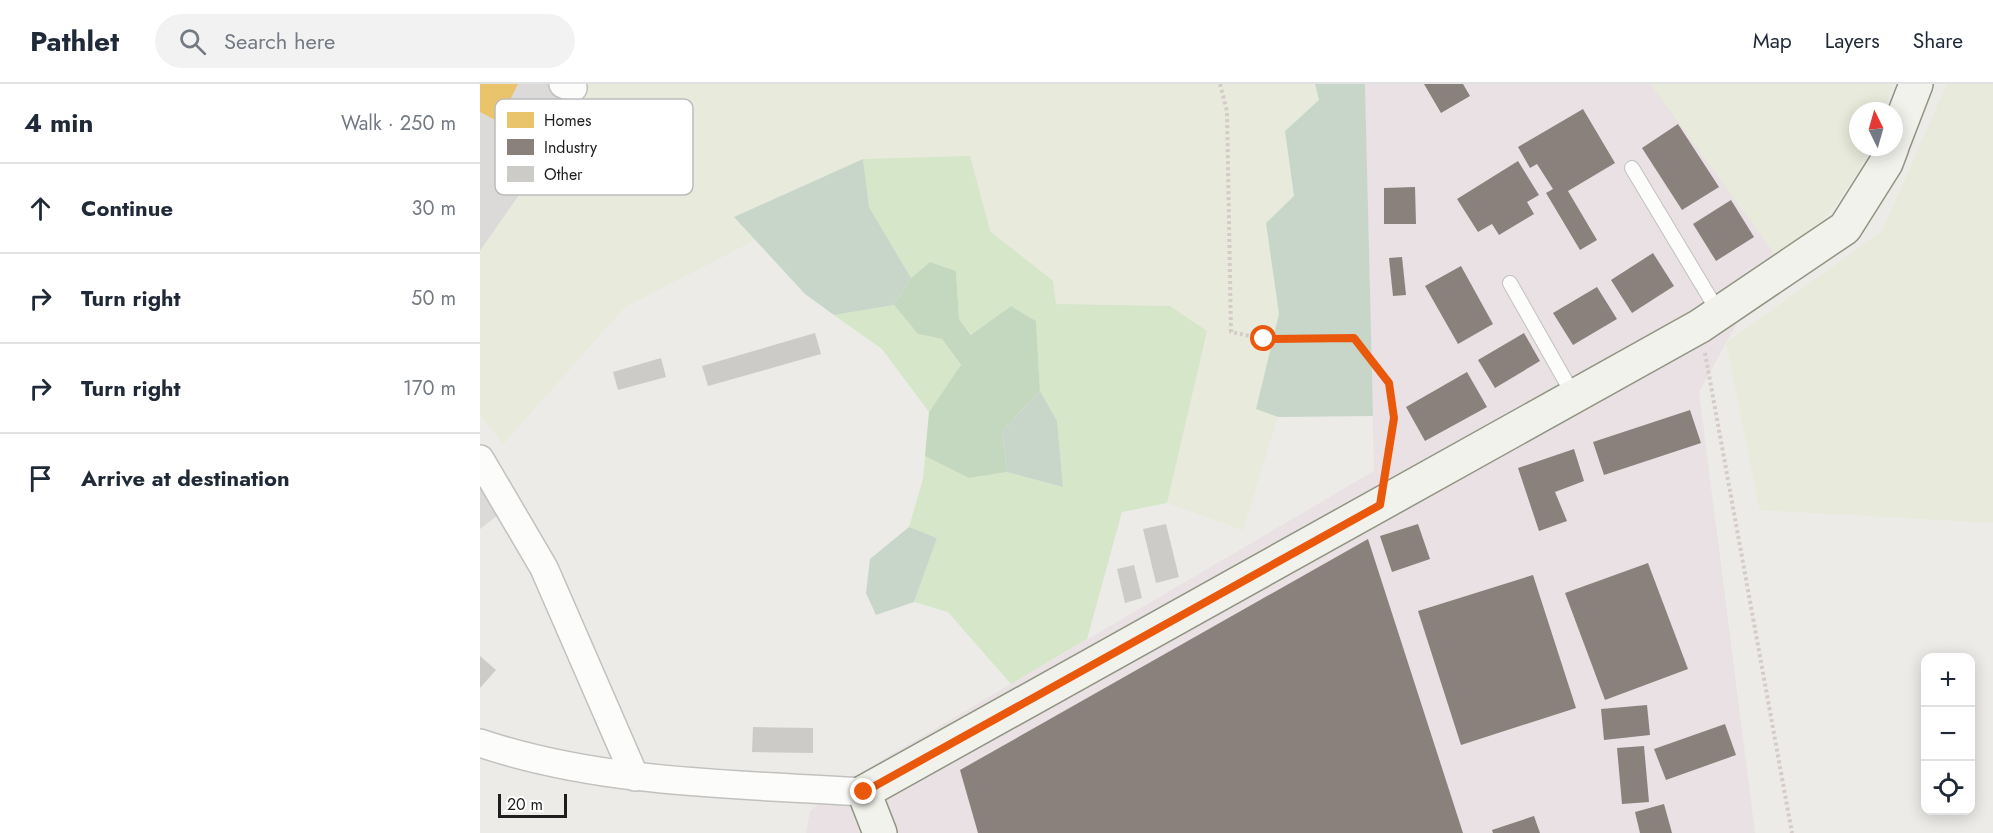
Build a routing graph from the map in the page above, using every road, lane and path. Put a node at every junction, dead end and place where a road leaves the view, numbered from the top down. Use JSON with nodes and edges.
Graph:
{"nodes":[{"id":1,"x":1220,"y":84,"type":"edge"},
{"id":2,"x":1916,"y":84,"type":"edge"},
{"id":3,"x":1903,"y":118,"type":"edge"},
{"id":4,"x":1889,"y":156,"type":"edge"},
{"id":5,"x":1632,"y":168,"type":"dead end"},
{"id":6,"x":1510,"y":283,"type":"dead end"},
{"id":7,"x":1710,"y":320,"type":"junction"},
{"id":8,"x":1574,"y":396,"type":"junction"},
{"id":9,"x":480,"y":459,"type":"edge"},
{"id":10,"x":1380,"y":505,"type":"junction"},
{"id":11,"x":480,"y":743,"type":"edge"},
{"id":12,"x":634,"y":777,"type":"junction"},
{"id":13,"x":864,"y":792,"type":"junction"},
{"id":14,"x":880,"y":833,"type":"edge"},
{"id":15,"x":1792,"y":833,"type":"edge"}],
"edges":[{"from":1,"to":10,"type":"path"},
{"from":2,"to":3,"type":"street"},
{"from":4,"to":7,"type":"street"},
{"from":5,"to":7,"type":"lane"},
{"from":6,"to":8,"type":"lane"},
{"from":7,"to":8,"type":"street"},
{"from":7,"to":15,"type":"path"},
{"from":8,"to":10,"type":"street"},
{"from":9,"to":12,"type":"street"},
{"from":10,"to":13,"type":"street"},
{"from":11,"to":12,"type":"street"},
{"from":12,"to":13,"type":"street"},
{"from":13,"to":14,"type":"street"}]}
